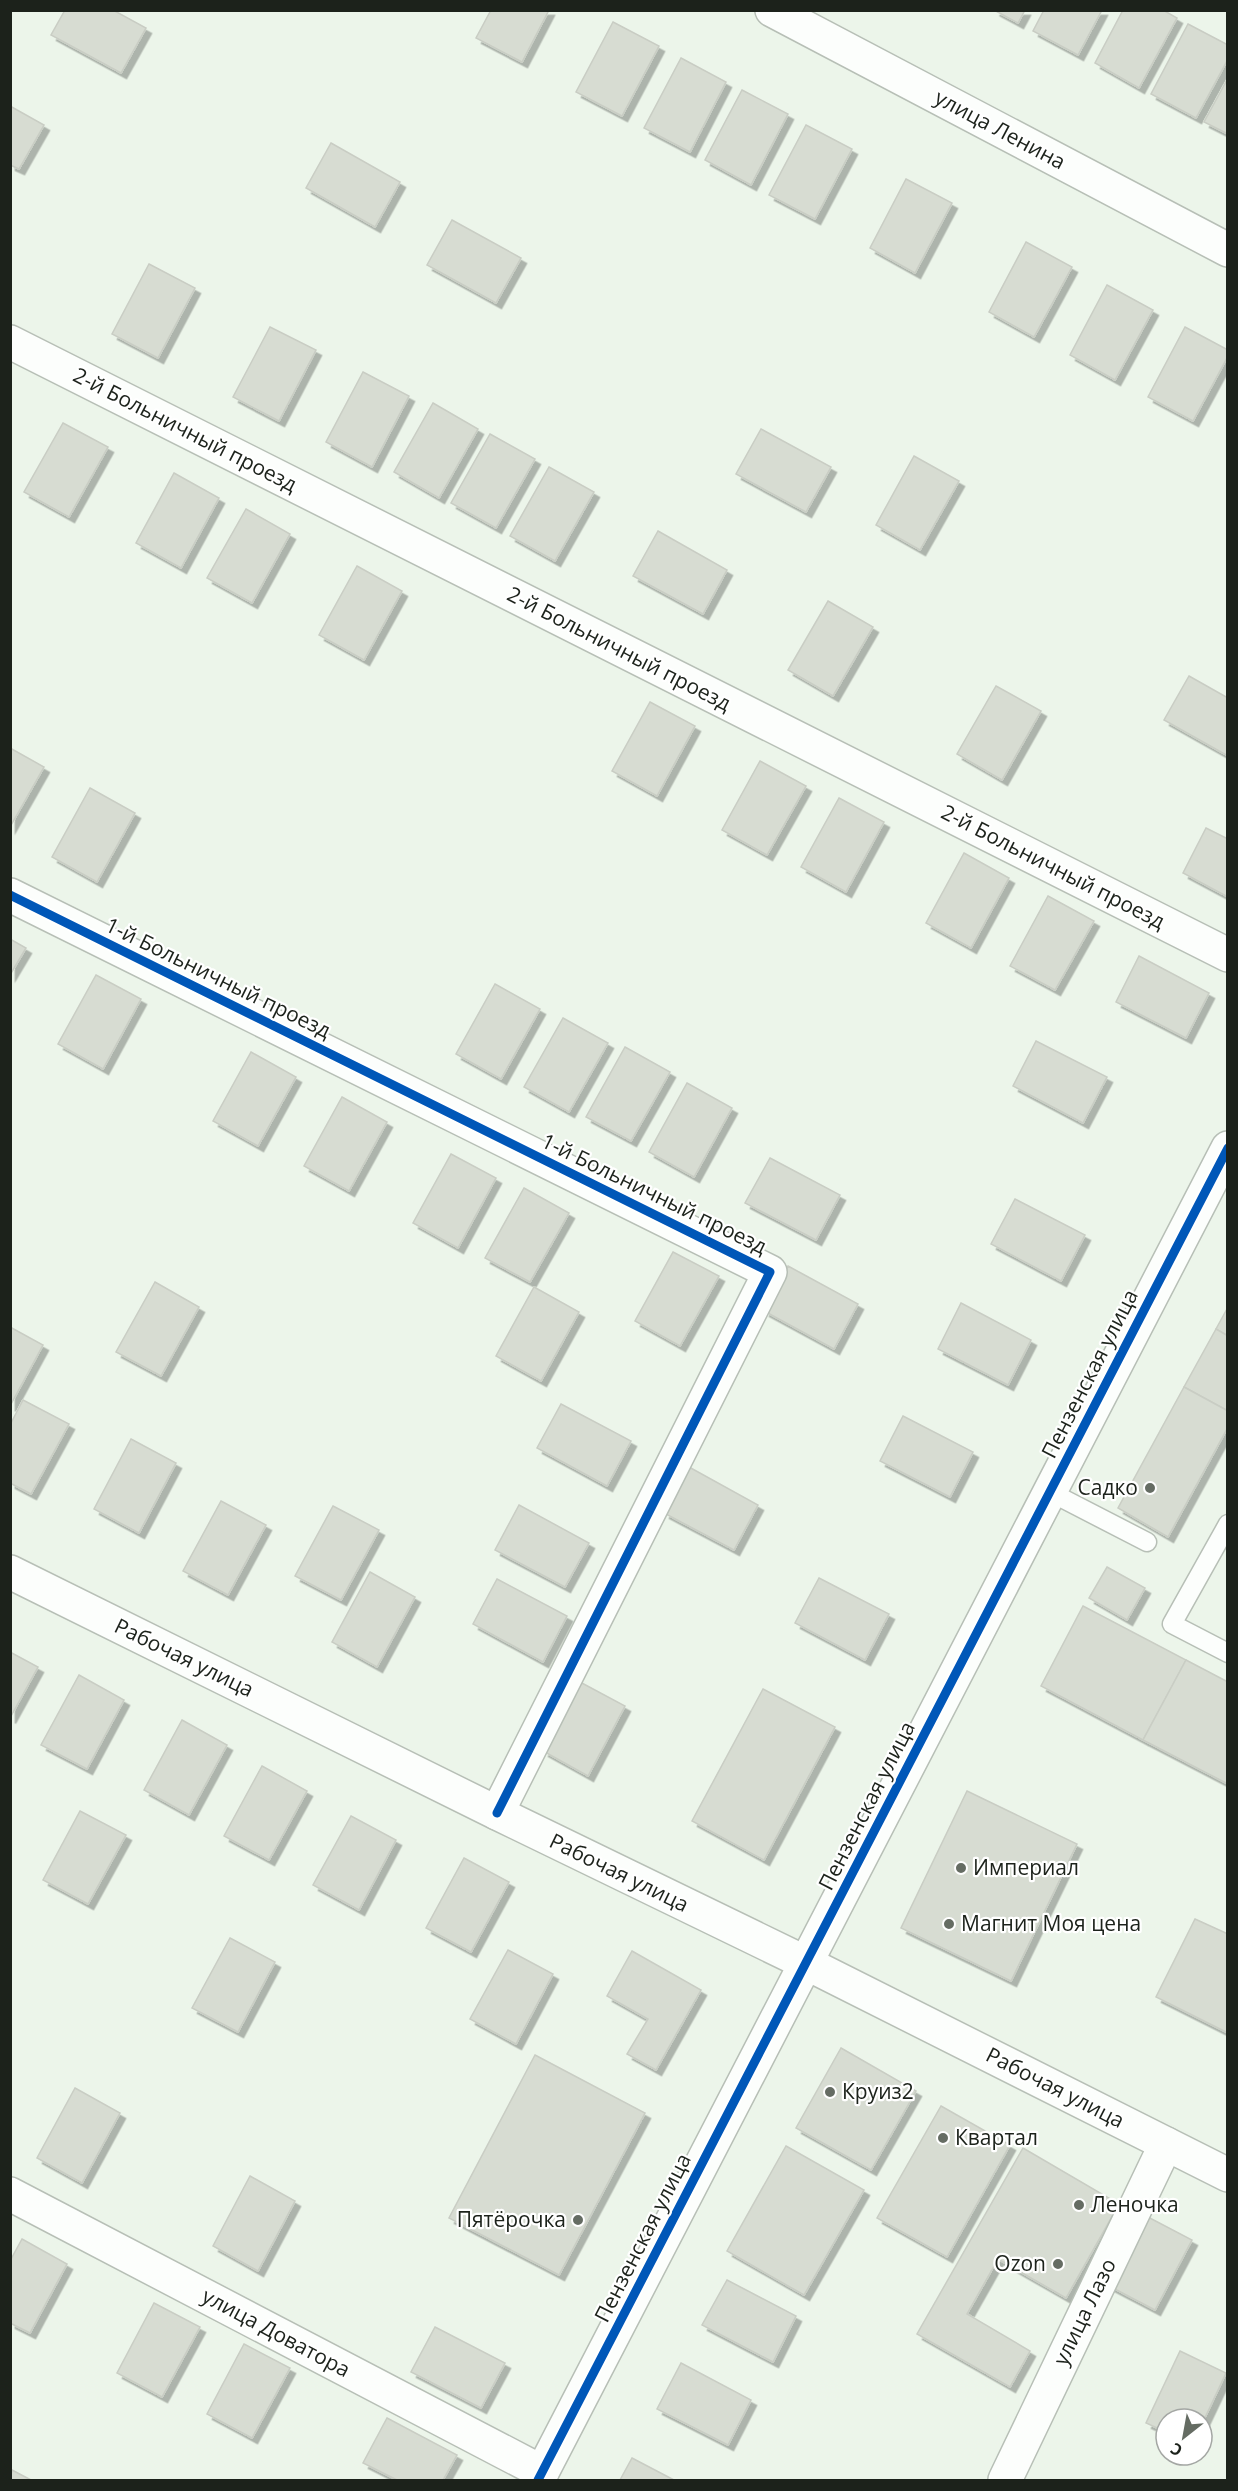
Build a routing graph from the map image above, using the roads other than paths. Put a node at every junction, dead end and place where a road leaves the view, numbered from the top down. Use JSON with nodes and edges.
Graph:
{"nodes":[{"id":1,"x":772,"y":10,"type":"edge"},
{"id":2,"x":1227,"y":250,"type":"edge"},
{"id":3,"x":10,"y":342,"type":"edge"},
{"id":4,"x":10,"y":895,"type":"edge"},
{"id":5,"x":1227,"y":955,"type":"edge"},
{"id":6,"x":1227,"y":1148,"type":"edge"},
{"id":7,"x":1050,"y":1492,"type":"junction"},
{"id":8,"x":1227,"y":1524,"type":"edge"},
{"id":9,"x":1147,"y":1542,"type":"dead end"},
{"id":10,"x":10,"y":1572,"type":"edge"},
{"id":11,"x":1227,"y":1653,"type":"edge"},
{"id":12,"x":496,"y":1813,"type":"junction"},
{"id":13,"x":806,"y":1963,"type":"junction"},
{"id":14,"x":1166,"y":2144,"type":"junction"},
{"id":15,"x":1227,"y":2175,"type":"edge"},
{"id":16,"x":10,"y":2194,"type":"edge"},
{"id":17,"x":540,"y":2476,"type":"edge"},
{"id":18,"x":1005,"y":2481,"type":"edge"}],
"edges":[{"from":1,"to":2,"type":"street","name":"улица Ленина"},
{"from":3,"to":5,"type":"street","name":"2-й Больничный проезд"},
{"from":4,"to":12,"type":"street","name":"1-й Больничный проезд"},
{"from":6,"to":7,"type":"street","name":"Пензенская улица"},
{"from":7,"to":9,"type":"lane"},
{"from":7,"to":13,"type":"street","name":"Пензенская улица"},
{"from":8,"to":11,"type":"lane"},
{"from":10,"to":12,"type":"street","name":"Рабочая улица"},
{"from":12,"to":13,"type":"street","name":"Рабочая улица"},
{"from":13,"to":14,"type":"street","name":"Рабочая улица"},
{"from":13,"to":17,"type":"street","name":"Пензенская улица"},
{"from":14,"to":15,"type":"street","name":"Рабочая улица"},
{"from":14,"to":18,"type":"street","name":"улица Лазо"},
{"from":16,"to":17,"type":"street","name":"улица Доватора"}]}
